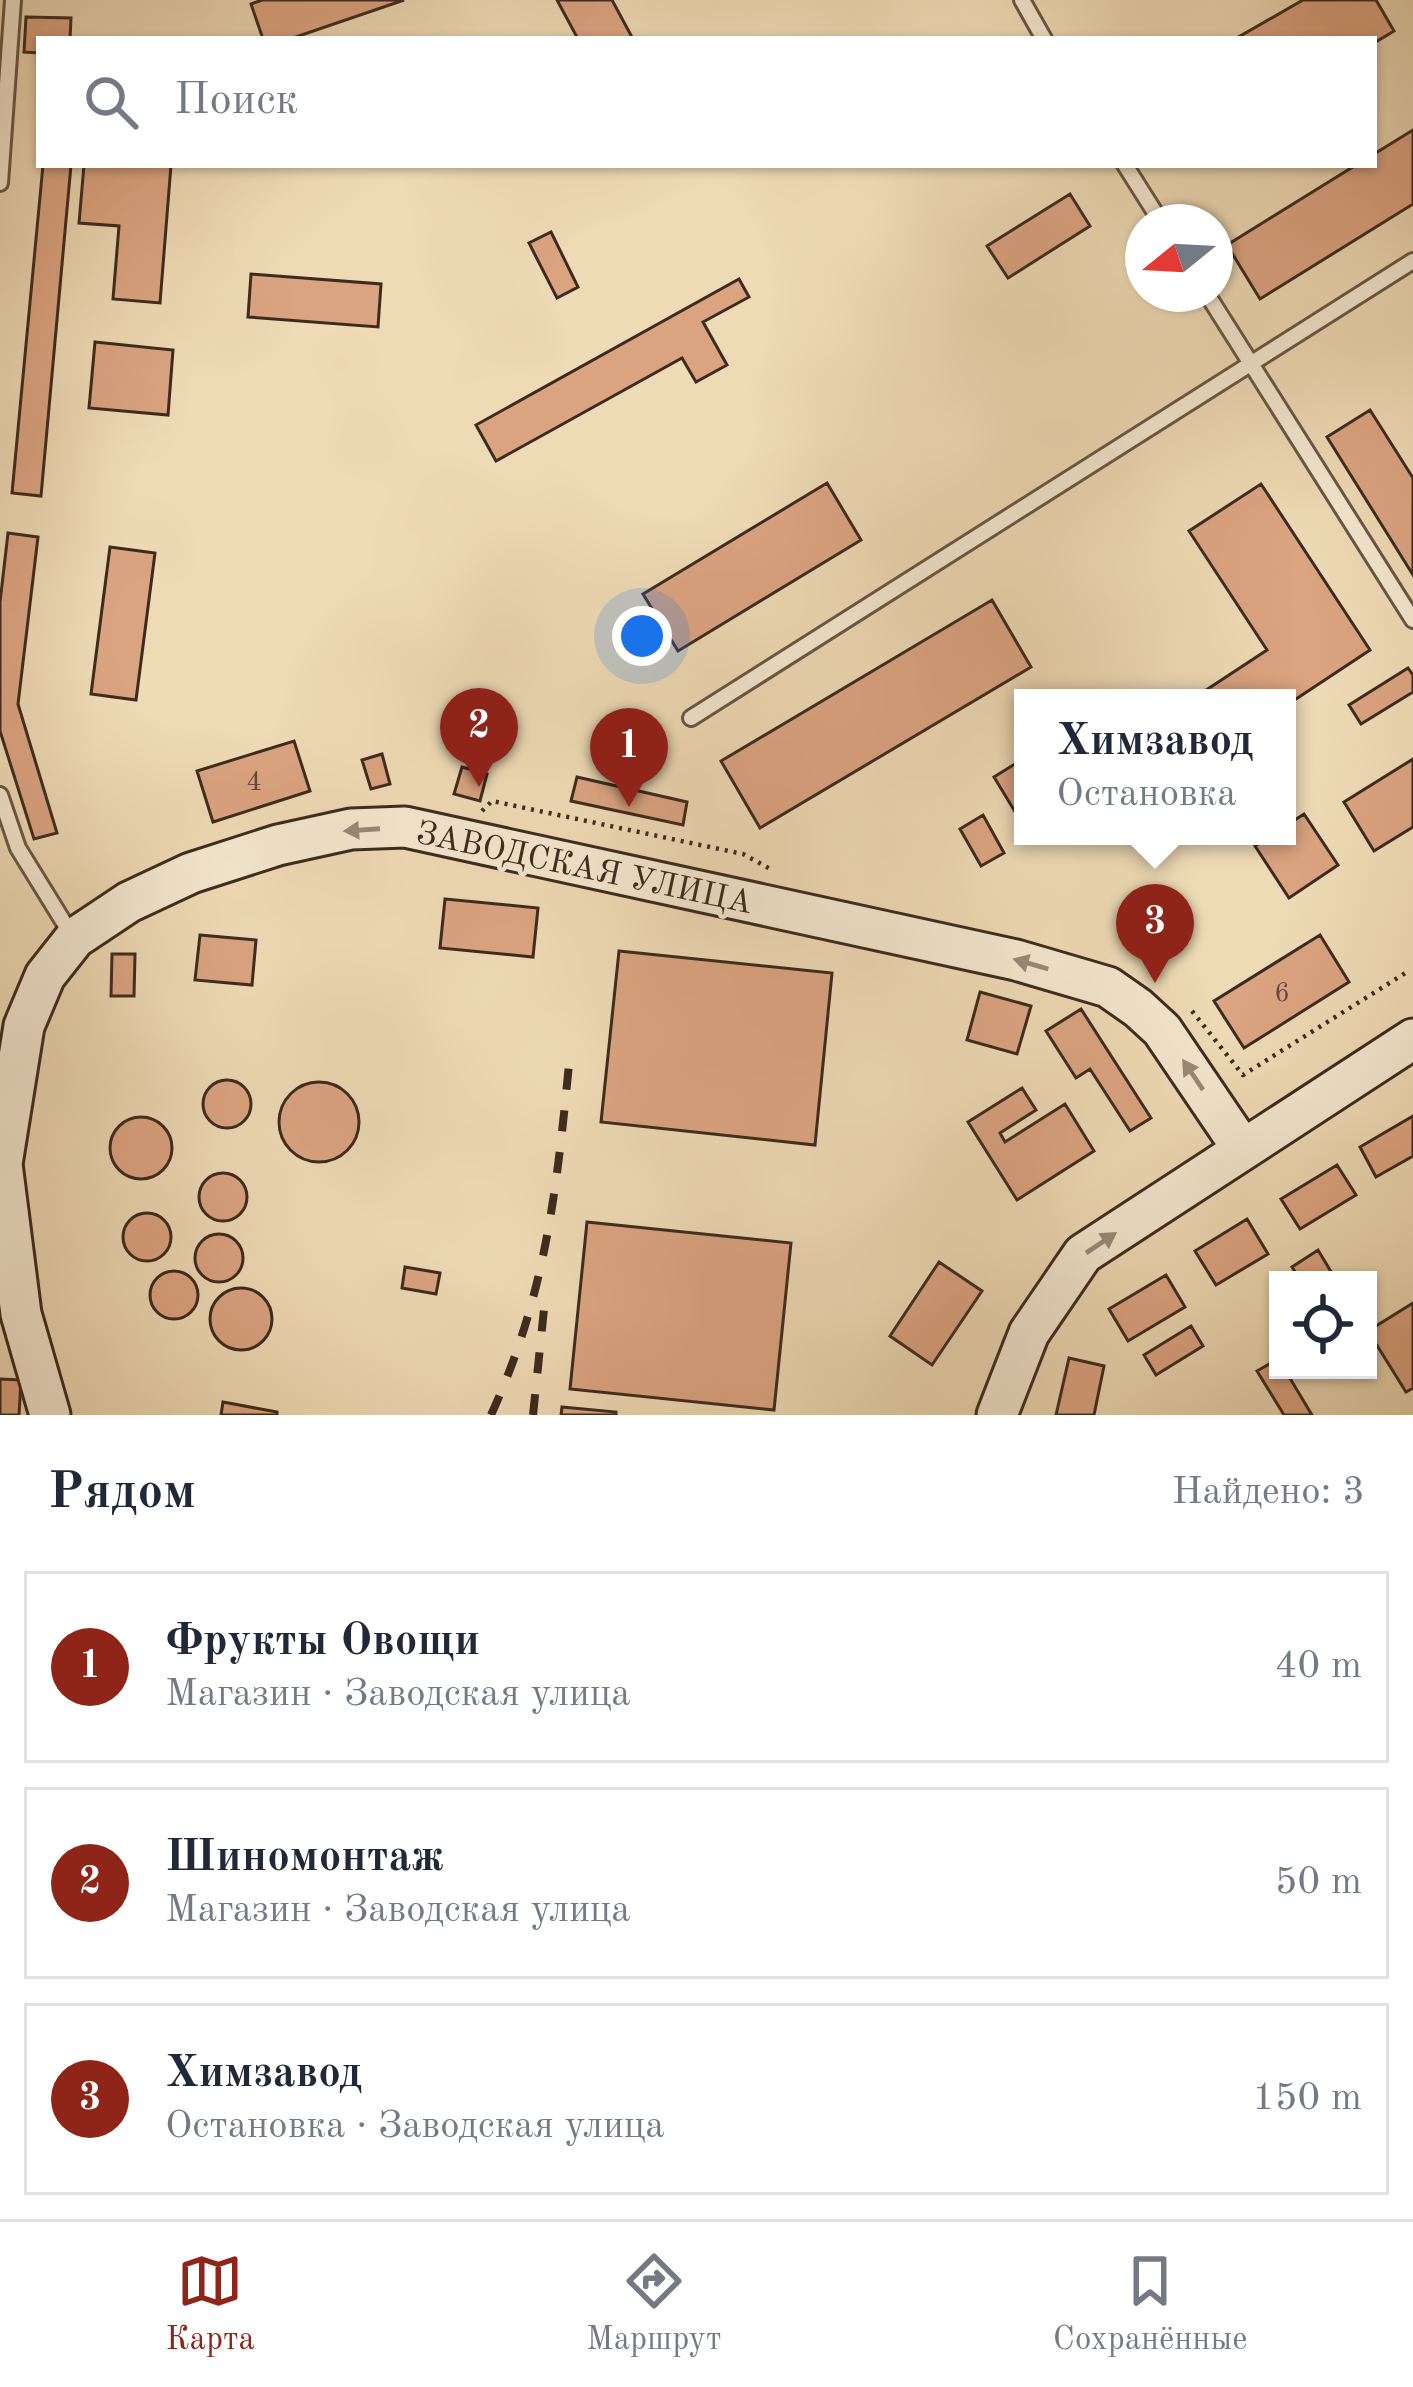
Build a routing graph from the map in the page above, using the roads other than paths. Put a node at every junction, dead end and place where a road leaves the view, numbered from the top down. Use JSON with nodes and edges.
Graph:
{"nodes":[{"id":1,"x":13,"y":0,"type":"edge"},
{"id":2,"x":1022,"y":0,"type":"edge"},
{"id":3,"x":1042,"y":36,"type":"edge"},
{"id":4,"x":1127,"y":168,"type":"edge"},
{"id":5,"x":0,"y":183,"type":"edge"},
{"id":6,"x":1150,"y":204,"type":"edge"},
{"id":7,"x":1413,"y":261,"type":"edge"},
{"id":8,"x":1218,"y":312,"type":"edge"},
{"id":9,"x":1252,"y":365,"type":"junction"},
{"id":10,"x":1413,"y":620,"type":"edge"},
{"id":11,"x":691,"y":718,"type":"dead end"},
{"id":12,"x":0,"y":795,"type":"edge"},
{"id":13,"x":75,"y":938,"type":"junction"},
{"id":14,"x":1413,"y":1039,"type":"edge"},
{"id":15,"x":1242,"y":1148,"type":"junction"},
{"id":16,"x":50,"y":1415,"type":"edge"},
{"id":17,"x":997,"y":1415,"type":"edge"}],
"edges":[{"from":1,"to":5,"type":"lane"},
{"from":2,"to":3,"type":"lane"},
{"from":4,"to":6,"type":"lane"},
{"from":7,"to":9,"type":"lane"},
{"from":8,"to":9,"type":"lane"},
{"from":9,"to":10,"type":"lane"},
{"from":9,"to":11,"type":"lane"},
{"from":12,"to":13,"type":"lane"},
{"from":15,"to":13,"type":"main road","name":"ЗАВОДСКАЯ УЛИЦА","one_way":true},
{"from":13,"to":16,"type":"main road","name":"ЗАВОДСКАЯ УЛИЦА"},
{"from":14,"to":15,"type":"main road"},
{"from":17,"to":15,"type":"main road","one_way":true}]}
